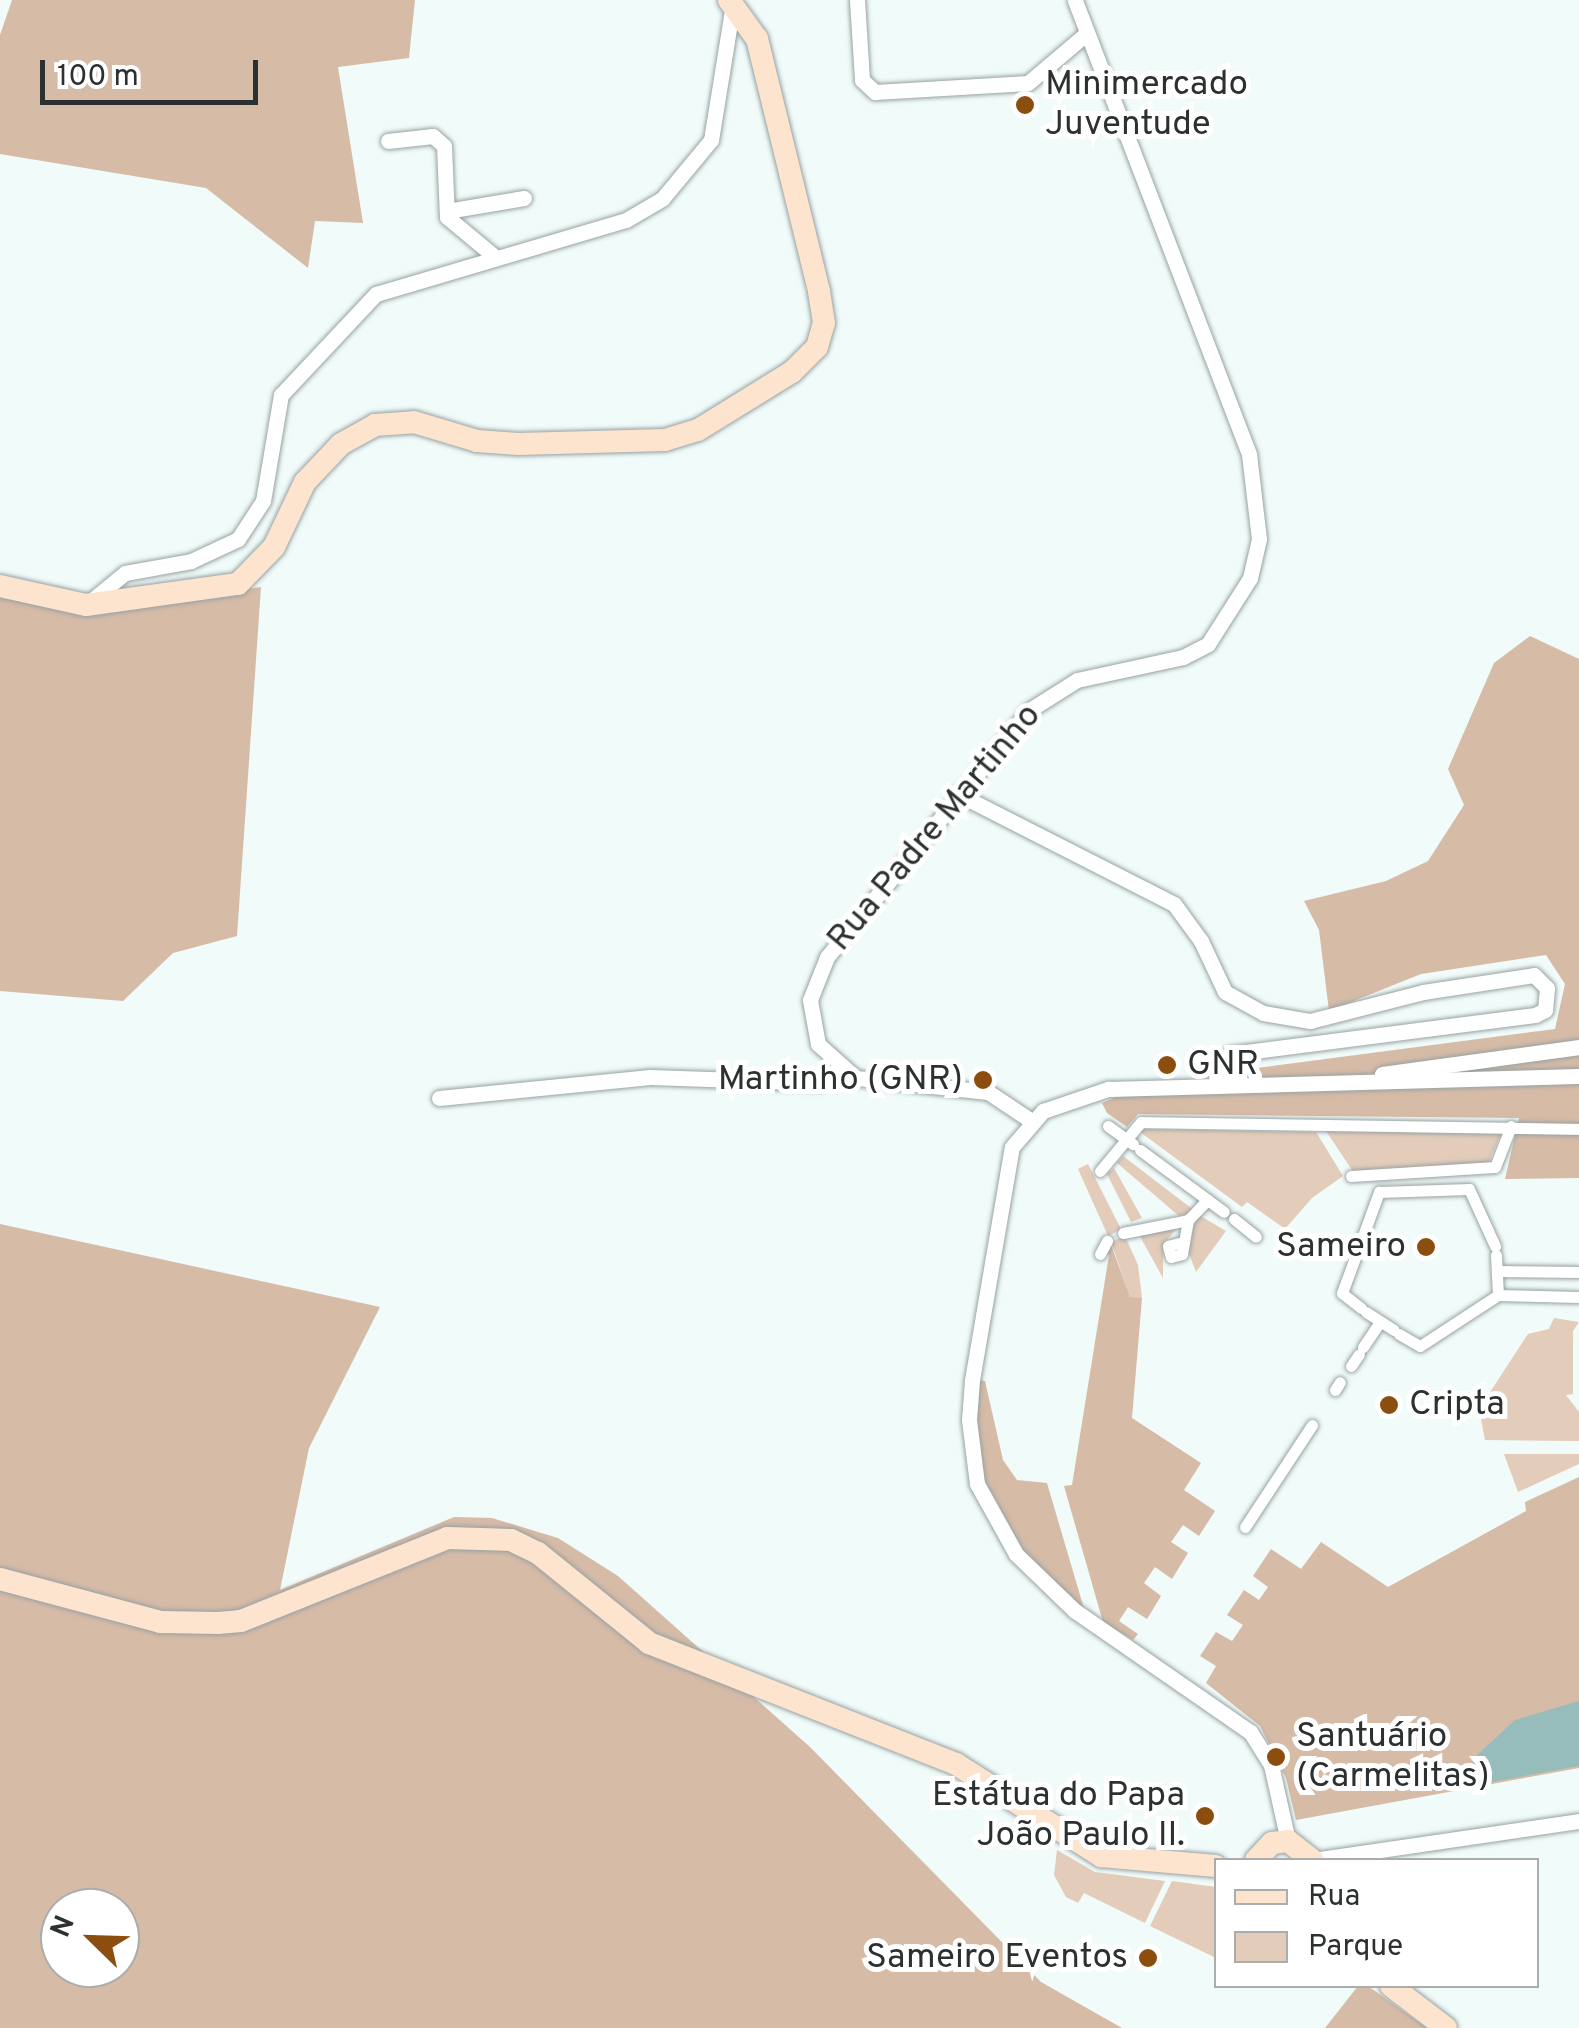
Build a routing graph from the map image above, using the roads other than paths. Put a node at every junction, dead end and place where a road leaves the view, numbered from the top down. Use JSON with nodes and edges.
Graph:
{"nodes":[{"id":1,"x":857,"y":0,"type":"edge"},
{"id":2,"x":1075,"y":0,"type":"edge"},
{"id":3,"x":732,"y":1,"type":"edge"},
{"id":4,"x":1087,"y":33,"type":"junction"},
{"id":5,"x":388,"y":140,"type":"dead end"},
{"id":6,"x":524,"y":198,"type":"dead end"},
{"id":7,"x":447,"y":211,"type":"junction"},
{"id":8,"x":494,"y":256,"type":"junction"},
{"id":9,"x":0,"y":586,"type":"edge"},
{"id":10,"x":86,"y":605,"type":"junction"},
{"id":11,"x":958,"y":794,"type":"junction"},
{"id":12,"x":1579,"y":1047,"type":"edge"},
{"id":13,"x":842,"y":1070,"type":"junction"},
{"id":14,"x":1579,"y":1076,"type":"edge"},
{"id":15,"x":1215,"y":1084,"type":"junction"},
{"id":16,"x":1339,"y":1084,"type":"junction"},
{"id":17,"x":439,"y":1098,"type":"dead end"},
{"id":18,"x":1030,"y":1120,"type":"junction"},
{"id":19,"x":1108,"y":1126,"type":"dead end"},
{"id":20,"x":1511,"y":1126,"type":"junction"},
{"id":21,"x":1579,"y":1129,"type":"edge"},
{"id":22,"x":1135,"y":1146,"type":"junction"},
{"id":23,"x":1100,"y":1171,"type":"dead end"},
{"id":24,"x":1351,"y":1176,"type":"dead end"},
{"id":25,"x":1208,"y":1200,"type":"junction"},
{"id":26,"x":1188,"y":1220,"type":"junction"},
{"id":27,"x":1122,"y":1233,"type":"dead end"},
{"id":28,"x":1256,"y":1237,"type":"dead end"},
{"id":29,"x":1108,"y":1240,"type":"dead end"},
{"id":30,"x":1179,"y":1243,"type":"dead end"},
{"id":31,"x":1100,"y":1254,"type":"dead end"},
{"id":32,"x":1498,"y":1271,"type":"junction"},
{"id":33,"x":1579,"y":1272,"type":"edge"},
{"id":34,"x":1498,"y":1296,"type":"junction"},
{"id":35,"x":1579,"y":1297,"type":"edge"},
{"id":36,"x":1380,"y":1322,"type":"junction"},
{"id":37,"x":1343,"y":1377,"type":"dead end"},
{"id":38,"x":1312,"y":1426,"type":"dead end"},
{"id":39,"x":1246,"y":1527,"type":"dead end"},
{"id":40,"x":0,"y":1579,"type":"edge"},
{"id":41,"x":1579,"y":1821,"type":"edge"},
{"id":42,"x":1288,"y":1841,"type":"junction"},
{"id":43,"x":1257,"y":1858,"type":"edge"},
{"id":44,"x":1309,"y":1858,"type":"edge"},
{"id":45,"x":1326,"y":1858,"type":"edge"},
{"id":46,"x":1214,"y":1866,"type":"edge"},
{"id":47,"x":1394,"y":1988,"type":"edge"},
{"id":48,"x":1446,"y":2028,"type":"edge"}],
"edges":[{"from":1,"to":4,"type":"street"},
{"from":2,"to":4,"type":"street","name":"Rua Padre Martinho"},
{"from":3,"to":8,"type":"street"},
{"from":3,"to":10,"type":"main road"},
{"from":4,"to":11,"type":"street","name":"Rua Padre Martinho"},
{"from":5,"to":7,"type":"street"},
{"from":6,"to":7,"type":"street"},
{"from":7,"to":8,"type":"street"},
{"from":8,"to":10,"type":"street"},
{"from":9,"to":10,"type":"main road"},
{"from":11,"to":13,"type":"street","name":"Rua Padre Martinho"},
{"from":11,"to":15,"type":"street"},
{"from":12,"to":16,"type":"street"},
{"from":13,"to":17,"type":"street"},
{"from":13,"to":18,"type":"street"},
{"from":14,"to":16,"type":"street"},
{"from":15,"to":16,"type":"street"},
{"from":15,"to":18,"type":"street"},
{"from":18,"to":42,"type":"street"},
{"from":19,"to":22,"type":"street"},
{"from":20,"to":21,"type":"street"},
{"from":20,"to":22,"type":"street"},
{"from":20,"to":24,"type":"street"},
{"from":22,"to":23,"type":"street"},
{"from":22,"to":25,"type":"street"},
{"from":25,"to":26,"type":"street"},
{"from":25,"to":28,"type":"street"},
{"from":26,"to":27,"type":"street"},
{"from":26,"to":30,"type":"street"},
{"from":29,"to":31,"type":"street"},
{"from":32,"to":33,"type":"street"},
{"from":32,"to":34,"type":"street"},
{"from":32,"to":36,"type":"street"},
{"from":34,"to":35,"type":"street"},
{"from":34,"to":36,"type":"street"},
{"from":36,"to":37,"type":"street"},
{"from":38,"to":39,"type":"street"},
{"from":40,"to":46,"type":"main road"},
{"from":41,"to":45,"type":"street"},
{"from":42,"to":43,"type":"main road"},
{"from":42,"to":44,"type":"main road"},
{"from":47,"to":48,"type":"main road"}]}
